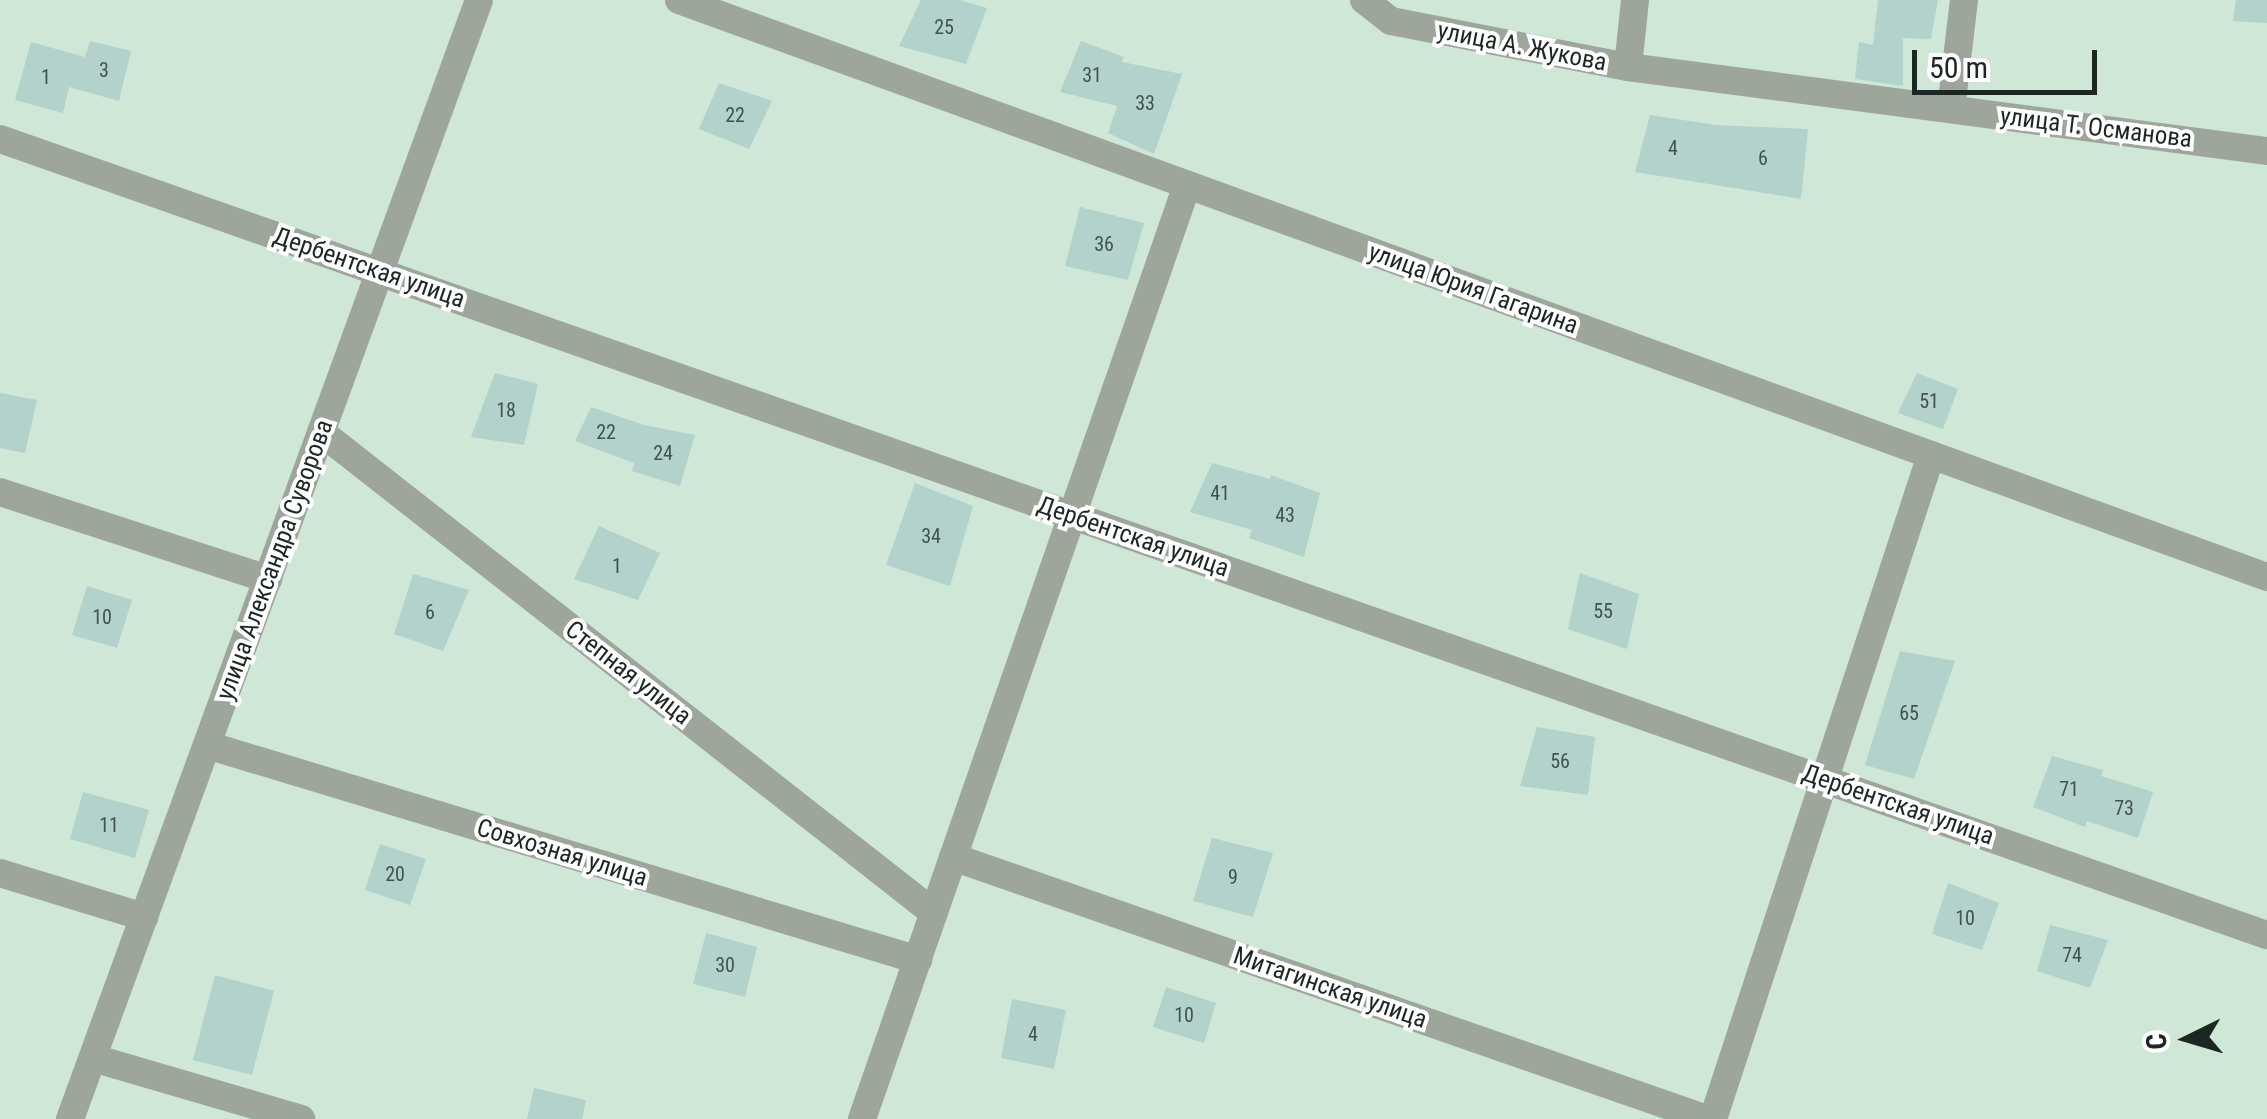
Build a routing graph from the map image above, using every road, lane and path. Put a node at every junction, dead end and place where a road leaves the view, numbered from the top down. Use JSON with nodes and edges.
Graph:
{"nodes":[{"id":1,"x":479,"y":0,"type":"edge"},
{"id":2,"x":679,"y":0,"type":"edge"},
{"id":3,"x":1364,"y":0,"type":"edge"},
{"id":4,"x":1635,"y":0,"type":"edge"},
{"id":5,"x":1964,"y":0,"type":"edge"},
{"id":6,"x":1628,"y":67,"type":"junction"},
{"id":7,"x":1951,"y":109,"type":"junction"},
{"id":8,"x":0,"y":138,"type":"edge"},
{"id":9,"x":2267,"y":151,"type":"edge"},
{"id":10,"x":1187,"y":185,"type":"junction"},
{"id":11,"x":380,"y":272,"type":"junction"},
{"id":12,"x":321,"y":432,"type":"junction"},
{"id":13,"x":1931,"y":455,"type":"junction"},
{"id":14,"x":0,"y":492,"type":"edge"},
{"id":15,"x":1072,"y":516,"type":"junction"},
{"id":16,"x":2267,"y":577,"type":"edge"},
{"id":17,"x":268,"y":579,"type":"junction"},
{"id":18,"x":207,"y":745,"type":"junction"},
{"id":19,"x":1824,"y":780,"type":"junction"},
{"id":20,"x":954,"y":857,"type":"junction"},
{"id":21,"x":0,"y":873,"type":"edge"},
{"id":22,"x":934,"y":913,"type":"junction"},
{"id":23,"x":144,"y":917,"type":"junction"},
{"id":24,"x":2267,"y":935,"type":"edge"},
{"id":25,"x":918,"y":960,"type":"junction"},
{"id":26,"x":93,"y":1058,"type":"junction"},
{"id":27,"x":70,"y":1119,"type":"edge"},
{"id":28,"x":301,"y":1119,"type":"edge"},
{"id":29,"x":862,"y":1119,"type":"edge"},
{"id":30,"x":1710,"y":1119,"type":"edge"}],
"edges":[{"from":1,"to":11,"type":"street","name":"улица Александра Суворова"},
{"from":2,"to":10,"type":"street","name":"улица Юрия Гагарина"},
{"from":3,"to":6,"type":"street","name":"улица А. Жукова"},
{"from":4,"to":6,"type":"street"},
{"from":5,"to":7,"type":"street"},
{"from":6,"to":7,"type":"street","name":"улица Т. Османова"},
{"from":7,"to":9,"type":"street","name":"улица Т. Османова"},
{"from":8,"to":11,"type":"street","name":"Дербентская улица"},
{"from":10,"to":13,"type":"street","name":"улица Юрия Гагарина"},
{"from":10,"to":15,"type":"street"},
{"from":11,"to":12,"type":"street","name":"улица Александра Суворова"},
{"from":11,"to":15,"type":"street","name":"Дербентская улица"},
{"from":12,"to":17,"type":"street","name":"улица Александра Суворова"},
{"from":12,"to":22,"type":"street","name":"Степная улица"},
{"from":13,"to":16,"type":"street","name":"улица Юрия Гагарина"},
{"from":13,"to":19,"type":"street"},
{"from":14,"to":17,"type":"street"},
{"from":15,"to":19,"type":"street","name":"Дербентская улица"},
{"from":15,"to":20,"type":"street"},
{"from":17,"to":18,"type":"street","name":"улица Александра Суворова"},
{"from":18,"to":23,"type":"street","name":"улица Александра Суворова"},
{"from":18,"to":25,"type":"street","name":"Совхозная улица"},
{"from":19,"to":24,"type":"street","name":"Дербентская улица"},
{"from":19,"to":30,"type":"street"},
{"from":20,"to":22,"type":"street"},
{"from":20,"to":30,"type":"street","name":"Митагинская улица"},
{"from":21,"to":23,"type":"street"},
{"from":22,"to":25,"type":"street"},
{"from":23,"to":26,"type":"street","name":"улица Александра Суворова"},
{"from":25,"to":29,"type":"street"},
{"from":26,"to":27,"type":"street","name":"улица Александра Суворова"},
{"from":26,"to":28,"type":"street"}]}
